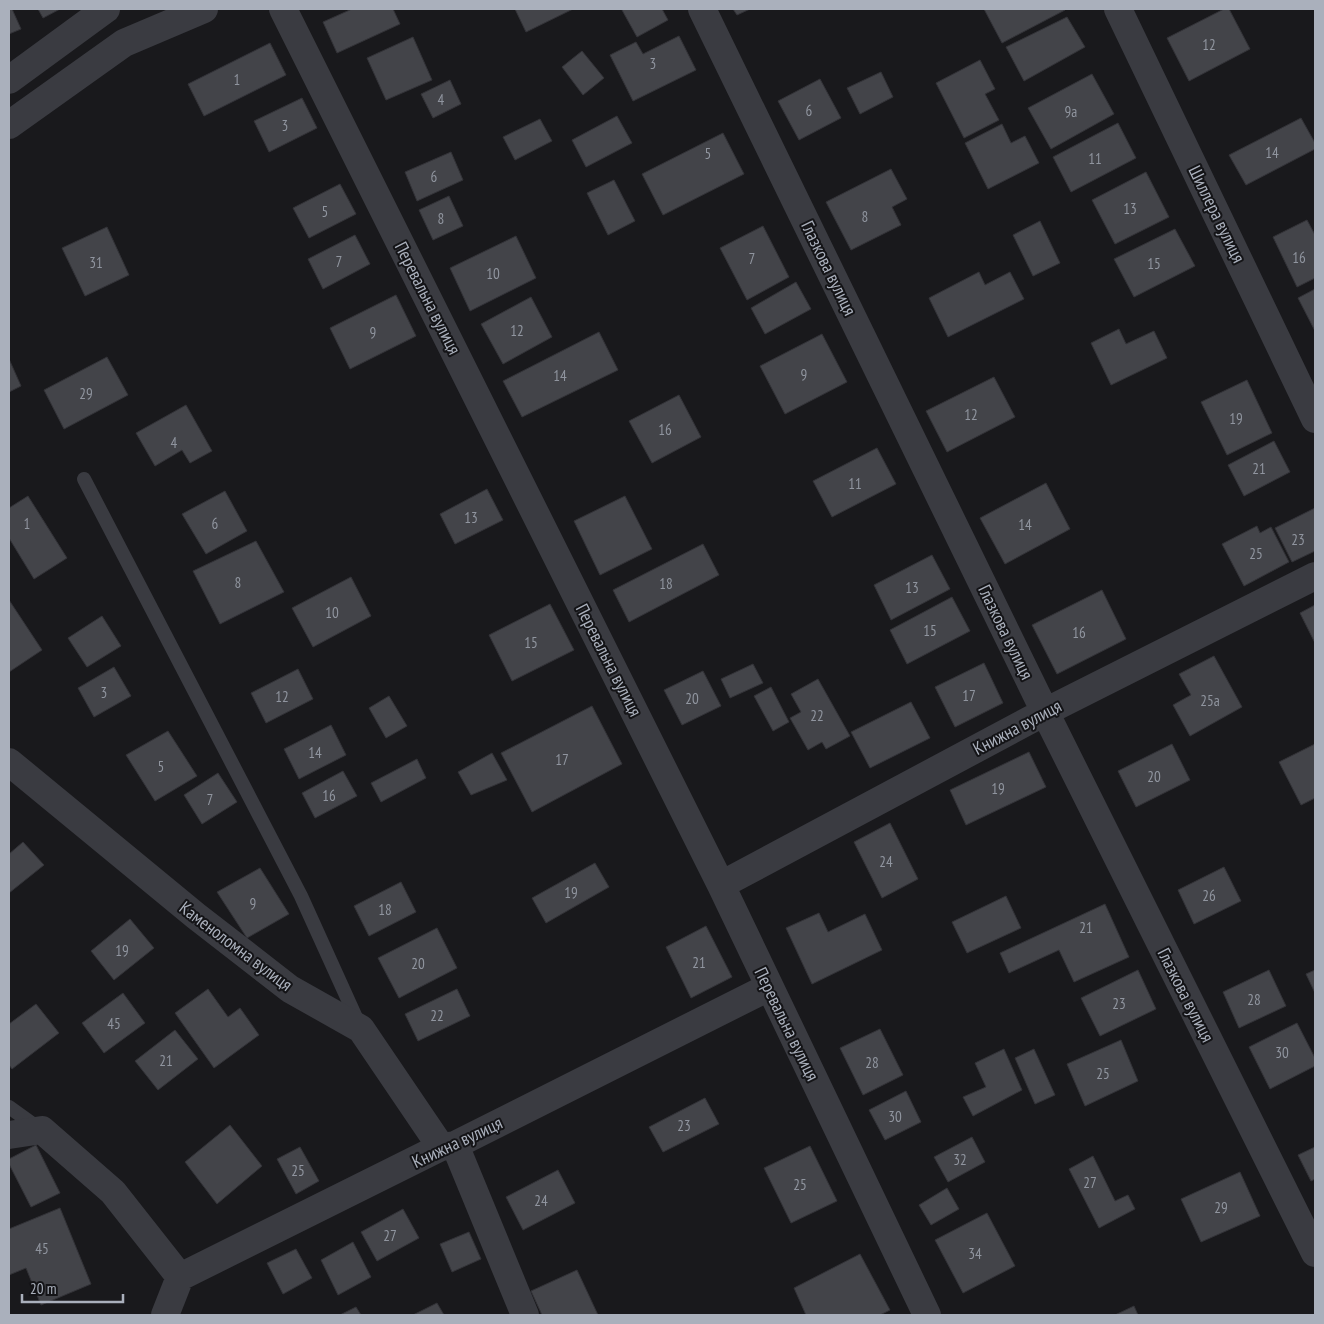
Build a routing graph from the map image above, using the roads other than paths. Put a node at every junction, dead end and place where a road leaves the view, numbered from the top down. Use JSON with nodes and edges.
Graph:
{"nodes":[{"id":1,"x":106,"y":9,"type":"edge"},
{"id":2,"x":204,"y":9,"type":"edge"},
{"id":3,"x":283,"y":9,"type":"edge"},
{"id":4,"x":702,"y":9,"type":"edge"},
{"id":5,"x":1118,"y":9,"type":"edge"},
{"id":6,"x":9,"y":80,"type":"edge"},
{"id":7,"x":9,"y":125,"type":"edge"},
{"id":8,"x":1315,"y":419,"type":"edge"},
{"id":9,"x":84,"y":479,"type":"dead end"},
{"id":10,"x":1315,"y":576,"type":"edge"},
{"id":11,"x":1045,"y":712,"type":"junction"},
{"id":12,"x":9,"y":762,"type":"edge"},
{"id":13,"x":721,"y":885,"type":"junction"},
{"id":14,"x":769,"y":987,"type":"junction"},
{"id":15,"x":361,"y":1029,"type":"junction"},
{"id":16,"x":9,"y":1107,"type":"edge"},
{"id":17,"x":42,"y":1130,"type":"junction"},
{"id":18,"x":9,"y":1135,"type":"edge"},
{"id":19,"x":448,"y":1146,"type":"junction"},
{"id":20,"x":1315,"y":1253,"type":"edge"},
{"id":21,"x":180,"y":1278,"type":"junction"},
{"id":22,"x":165,"y":1315,"type":"edge"},
{"id":23,"x":525,"y":1315,"type":"edge"},
{"id":24,"x":927,"y":1315,"type":"edge"}],
"edges":[{"from":1,"to":6,"type":"street"},
{"from":2,"to":7,"type":"street"},
{"from":3,"to":13,"type":"street","name":"Перевальна вулиця"},
{"from":4,"to":11,"type":"street","name":"Глазкова вулиця"},
{"from":5,"to":8,"type":"street","name":"Шиллера вулиця"},
{"from":9,"to":15,"type":"lane"},
{"from":10,"to":11,"type":"street","name":"Книжна вулиця"},
{"from":11,"to":13,"type":"street","name":"Книжна вулиця"},
{"from":11,"to":20,"type":"street","name":"Глазкова вулиця"},
{"from":12,"to":15,"type":"street","name":"Каменоломна вулиця"},
{"from":13,"to":14,"type":"street","name":"Перевальна вулиця"},
{"from":14,"to":19,"type":"street","name":"Книжна вулиця"},
{"from":14,"to":24,"type":"street","name":"Перевальна вулиця"},
{"from":15,"to":19,"type":"street","name":"Каменоломна вулиця"},
{"from":16,"to":17,"type":"lane"},
{"from":17,"to":18,"type":"street"},
{"from":17,"to":21,"type":"street"},
{"from":19,"to":21,"type":"street","name":"Книжна вулиця"},
{"from":19,"to":23,"type":"street","name":"Каменоломна вулиця"},
{"from":21,"to":22,"type":"street"}]}
